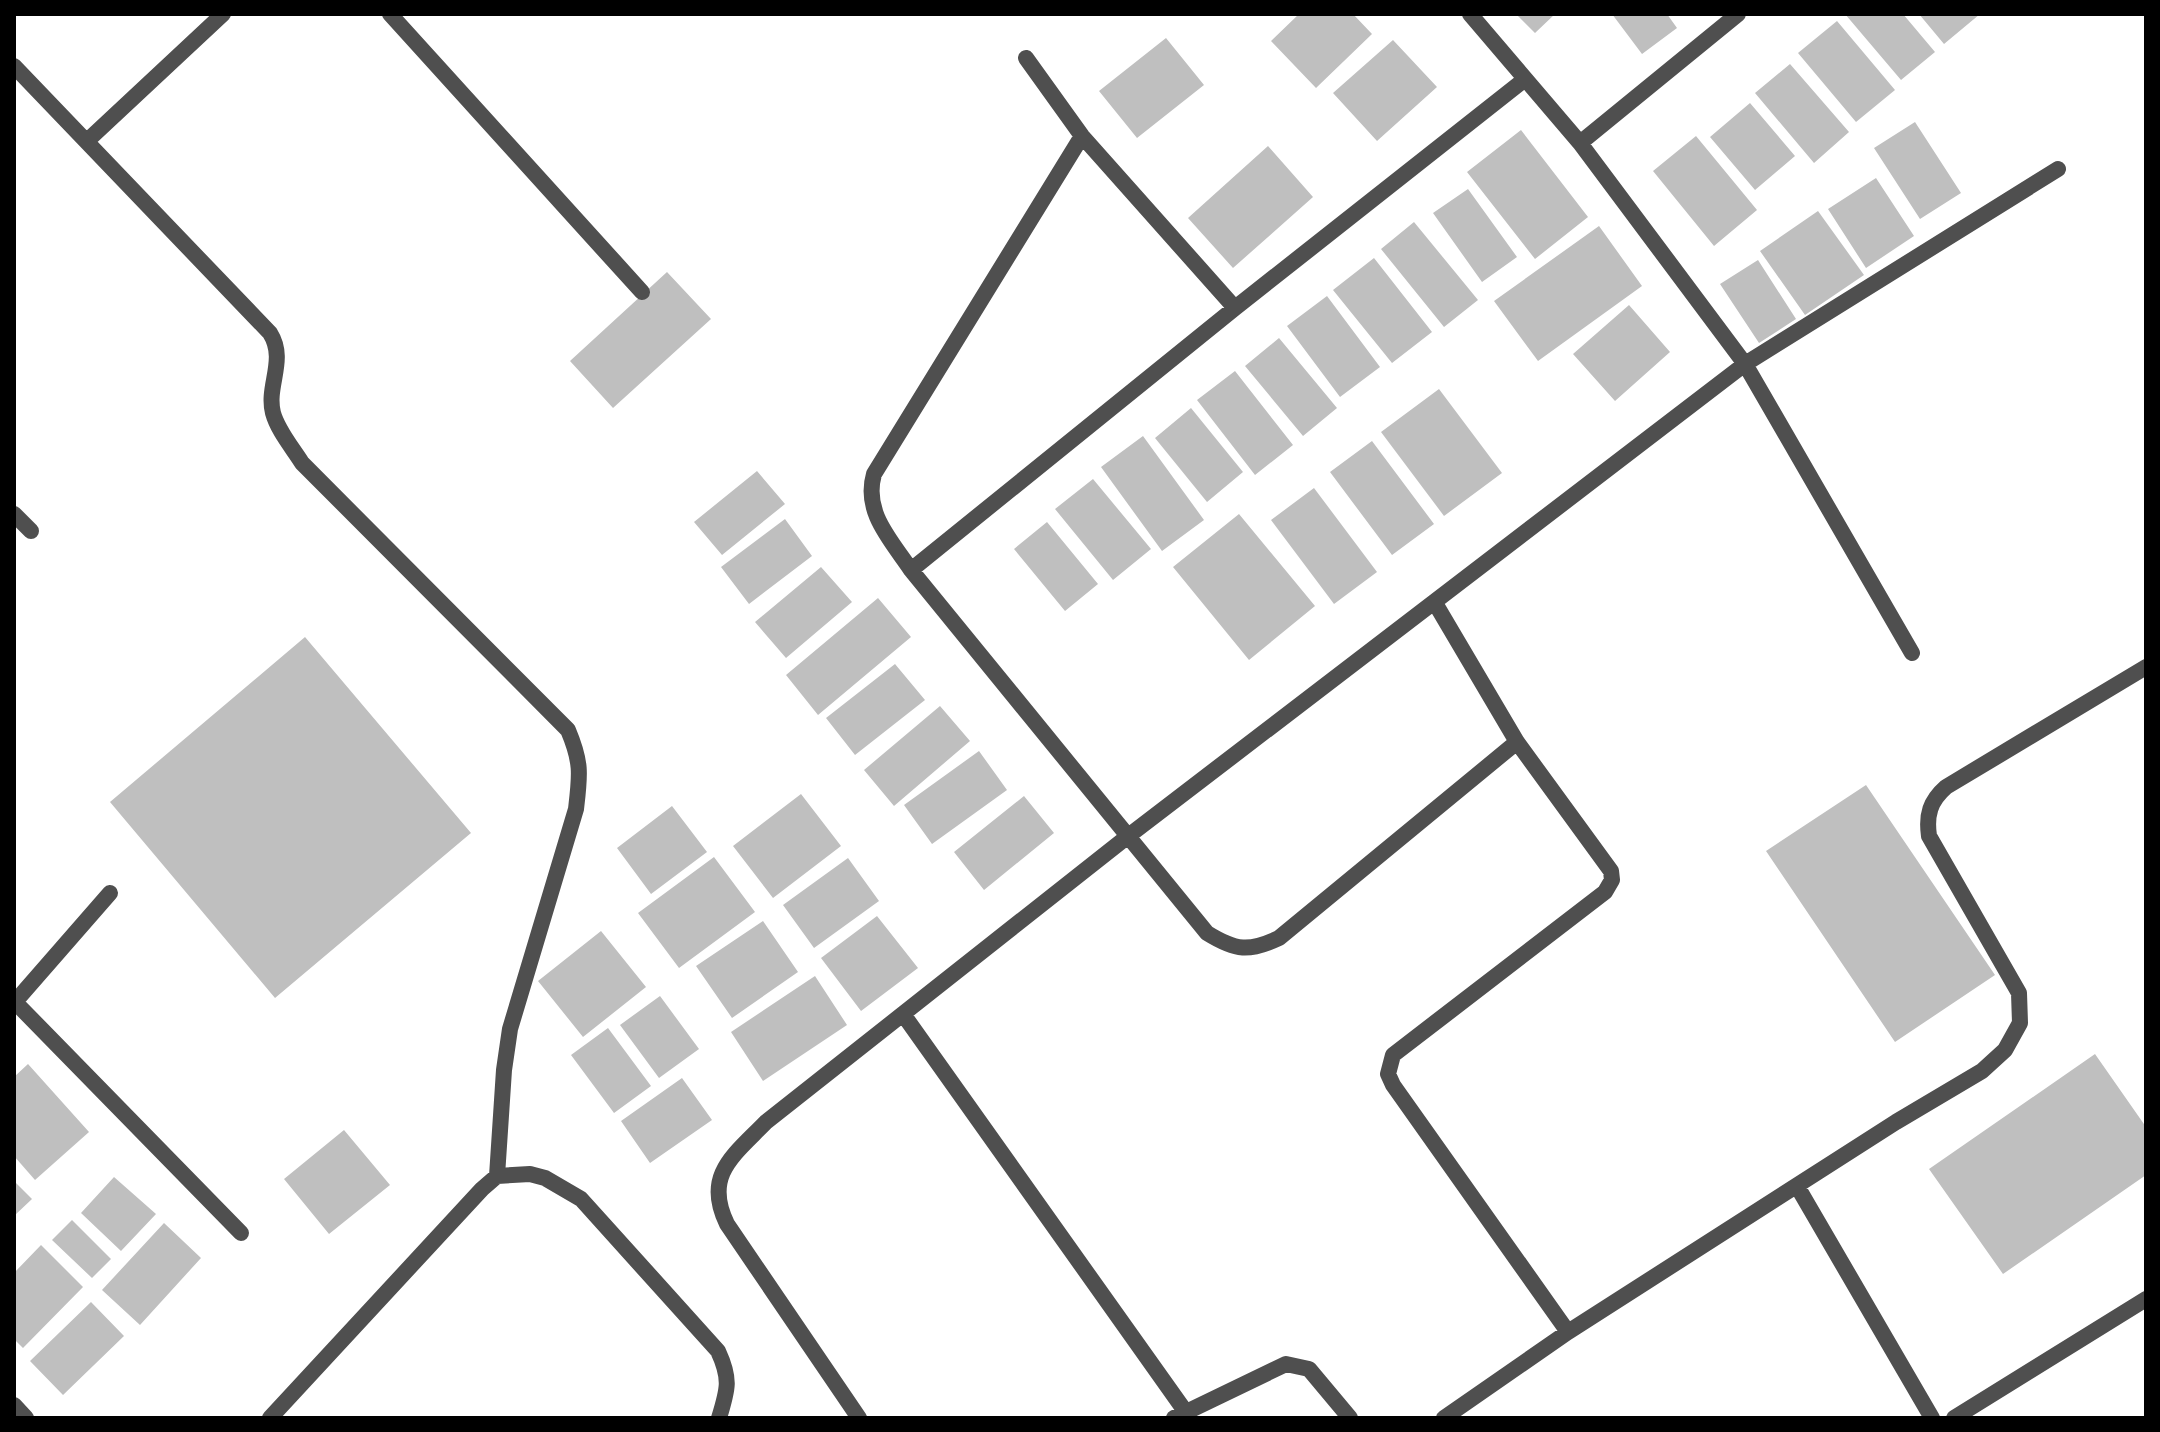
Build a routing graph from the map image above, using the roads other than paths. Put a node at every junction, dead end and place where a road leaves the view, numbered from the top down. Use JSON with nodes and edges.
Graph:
{"nodes":[{"id":1,"x":223,"y":14,"type":"edge"},
{"id":2,"x":390,"y":14,"type":"edge"},
{"id":3,"x":1470,"y":14,"type":"edge"},
{"id":4,"x":1738,"y":14,"type":"edge"},
{"id":5,"x":1026,"y":58,"type":"dead end"},
{"id":6,"x":14,"y":66,"type":"edge"},
{"id":7,"x":1524,"y":80,"type":"junction"},
{"id":8,"x":1082,"y":136,"type":"junction"},
{"id":9,"x":87,"y":141,"type":"junction"},
{"id":10,"x":1580,"y":143,"type":"junction"},
{"id":11,"x":2058,"y":169,"type":"dead end"},
{"id":12,"x":642,"y":292,"type":"dead end"},
{"id":13,"x":1235,"y":308,"type":"junction"},
{"id":14,"x":1745,"y":364,"type":"junction"},
{"id":15,"x":14,"y":514,"type":"edge"},
{"id":16,"x":31,"y":531,"type":"dead end"},
{"id":17,"x":911,"y":570,"type":"junction"},
{"id":18,"x":1435,"y":603,"type":"junction"},
{"id":19,"x":1912,"y":653,"type":"dead end"},
{"id":20,"x":2146,"y":667,"type":"edge"},
{"id":21,"x":1517,"y":742,"type":"junction"},
{"id":22,"x":1127,"y":837,"type":"junction"},
{"id":23,"x":110,"y":893,"type":"dead end"},
{"id":24,"x":14,"y":1003,"type":"edge"},
{"id":25,"x":903,"y":1014,"type":"junction"},
{"id":26,"x":497,"y":1176,"type":"junction"},
{"id":27,"x":1797,"y":1186,"type":"junction"},
{"id":28,"x":241,"y":1233,"type":"dead end"},
{"id":29,"x":2146,"y":1299,"type":"edge"},
{"id":30,"x":1568,"y":1332,"type":"junction"},
{"id":31,"x":14,"y":1405,"type":"edge"},
{"id":32,"x":1180,"y":1415,"type":"edge"},
{"id":33,"x":26,"y":1418,"type":"edge"},
{"id":34,"x":270,"y":1418,"type":"edge"},
{"id":35,"x":719,"y":1418,"type":"edge"},
{"id":36,"x":859,"y":1418,"type":"edge"},
{"id":37,"x":1350,"y":1418,"type":"edge"},
{"id":38,"x":1444,"y":1418,"type":"edge"},
{"id":39,"x":1932,"y":1418,"type":"edge"},
{"id":40,"x":1954,"y":1418,"type":"edge"}],
"edges":[{"from":1,"to":9,"type":"street"},
{"from":2,"to":12,"type":"street"},
{"from":3,"to":7,"type":"street"},
{"from":4,"to":10,"type":"street"},
{"from":5,"to":8,"type":"street"},
{"from":6,"to":9,"type":"street"},
{"from":7,"to":10,"type":"street"},
{"from":7,"to":13,"type":"street"},
{"from":8,"to":13,"type":"street"},
{"from":8,"to":17,"type":"street"},
{"from":9,"to":26,"type":"street"},
{"from":10,"to":14,"type":"street"},
{"from":11,"to":14,"type":"street"},
{"from":13,"to":17,"type":"street"},
{"from":14,"to":18,"type":"street"},
{"from":14,"to":19,"type":"street"},
{"from":15,"to":16,"type":"street"},
{"from":17,"to":22,"type":"street"},
{"from":18,"to":21,"type":"street"},
{"from":18,"to":22,"type":"street"},
{"from":20,"to":27,"type":"street"},
{"from":21,"to":22,"type":"street"},
{"from":21,"to":30,"type":"street"},
{"from":22,"to":25,"type":"street"},
{"from":23,"to":24,"type":"street"},
{"from":24,"to":28,"type":"street"},
{"from":25,"to":32,"type":"street"},
{"from":25,"to":36,"type":"street"},
{"from":26,"to":34,"type":"street"},
{"from":26,"to":35,"type":"street"},
{"from":27,"to":30,"type":"street"},
{"from":27,"to":39,"type":"street"},
{"from":29,"to":40,"type":"street"},
{"from":30,"to":38,"type":"street"},
{"from":31,"to":33,"type":"street"},
{"from":32,"to":37,"type":"street"}]}
